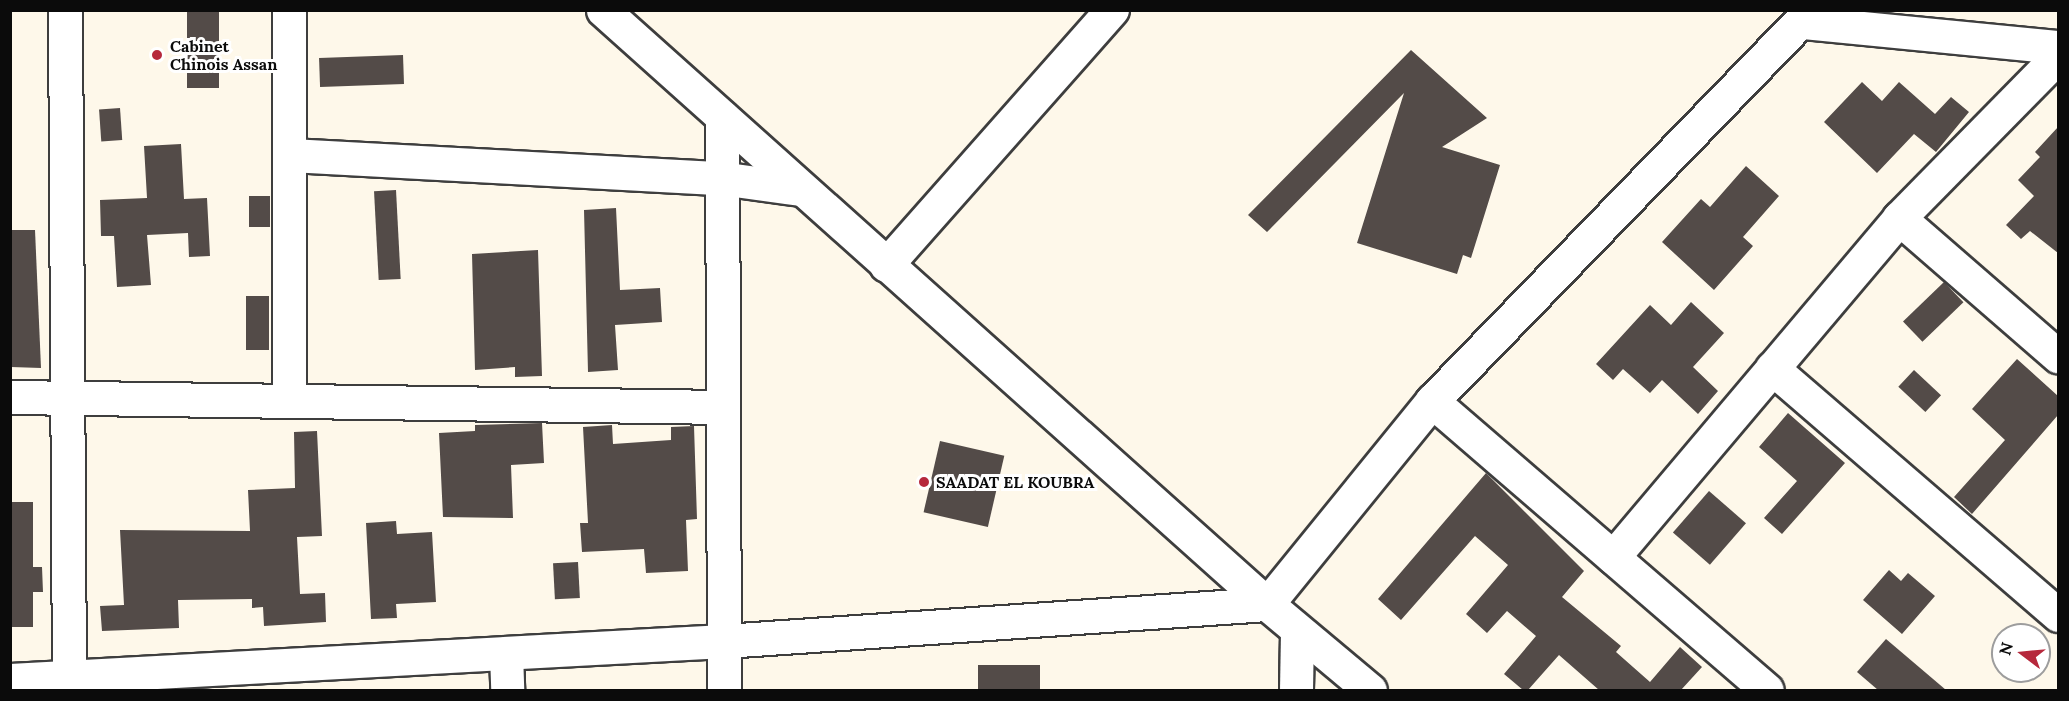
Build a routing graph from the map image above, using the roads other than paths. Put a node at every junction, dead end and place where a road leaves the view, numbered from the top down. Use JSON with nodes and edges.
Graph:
{"nodes":[{"id":1,"x":65,"y":10,"type":"edge"},
{"id":2,"x":290,"y":10,"type":"edge"},
{"id":3,"x":603,"y":10,"type":"edge"},
{"id":4,"x":1112,"y":10,"type":"edge"},
{"id":5,"x":1807,"y":16,"type":"edge"},
{"id":6,"x":2058,"y":47,"type":"edge"},
{"id":7,"x":2058,"y":56,"type":"edge"},
{"id":8,"x":722,"y":117,"type":"junction"},
{"id":9,"x":290,"y":154,"type":"junction"},
{"id":10,"x":720,"y":178,"type":"junction"},
{"id":11,"x":800,"y":189,"type":"junction"},
{"id":12,"x":1899,"y":218,"type":"junction"},
{"id":13,"x":886,"y":265,"type":"junction"},
{"id":14,"x":2058,"y":356,"type":"edge"},
{"id":15,"x":1772,"y":368,"type":"junction"},
{"id":16,"x":66,"y":396,"type":"junction"},
{"id":17,"x":10,"y":398,"type":"edge"},
{"id":18,"x":289,"y":400,"type":"junction"},
{"id":19,"x":1432,"y":400,"type":"junction"},
{"id":20,"x":722,"y":407,"type":"junction"},
{"id":21,"x":1613,"y":557,"type":"junction"},
{"id":22,"x":1267,"y":604,"type":"junction"},
{"id":23,"x":2058,"y":615,"type":"edge"},
{"id":24,"x":1297,"y":631,"type":"junction"},
{"id":25,"x":723,"y":641,"type":"junction"},
{"id":26,"x":506,"y":653,"type":"junction"},
{"id":27,"x":10,"y":680,"type":"edge"},
{"id":28,"x":69,"y":684,"type":"edge"},
{"id":29,"x":507,"y":690,"type":"edge"},
{"id":30,"x":724,"y":690,"type":"edge"},
{"id":31,"x":1296,"y":690,"type":"edge"},
{"id":32,"x":1370,"y":690,"type":"edge"},
{"id":33,"x":1767,"y":690,"type":"edge"}],
"edges":[{"from":1,"to":16,"type":"street"},
{"from":2,"to":9,"type":"street"},
{"from":3,"to":8,"type":"street"},
{"from":4,"to":13,"type":"street"},
{"from":5,"to":6,"type":"street"},
{"from":5,"to":19,"type":"street"},
{"from":7,"to":12,"type":"street"},
{"from":8,"to":10,"type":"street"},
{"from":8,"to":11,"type":"street"},
{"from":9,"to":10,"type":"street"},
{"from":9,"to":18,"type":"street"},
{"from":10,"to":11,"type":"street"},
{"from":10,"to":20,"type":"street"},
{"from":11,"to":13,"type":"street"},
{"from":12,"to":14,"type":"street"},
{"from":12,"to":15,"type":"street"},
{"from":13,"to":22,"type":"street"},
{"from":15,"to":21,"type":"street"},
{"from":15,"to":23,"type":"street"},
{"from":16,"to":17,"type":"street"},
{"from":16,"to":18,"type":"street"},
{"from":16,"to":28,"type":"street"},
{"from":18,"to":20,"type":"street"},
{"from":19,"to":21,"type":"street"},
{"from":19,"to":22,"type":"street"},
{"from":20,"to":25,"type":"street"},
{"from":21,"to":33,"type":"street"},
{"from":22,"to":24,"type":"street"},
{"from":22,"to":25,"type":"street"},
{"from":24,"to":31,"type":"street"},
{"from":24,"to":32,"type":"street"},
{"from":25,"to":26,"type":"street"},
{"from":25,"to":30,"type":"street"},
{"from":26,"to":28,"type":"street"},
{"from":26,"to":29,"type":"street"},
{"from":27,"to":28,"type":"street"}]}
